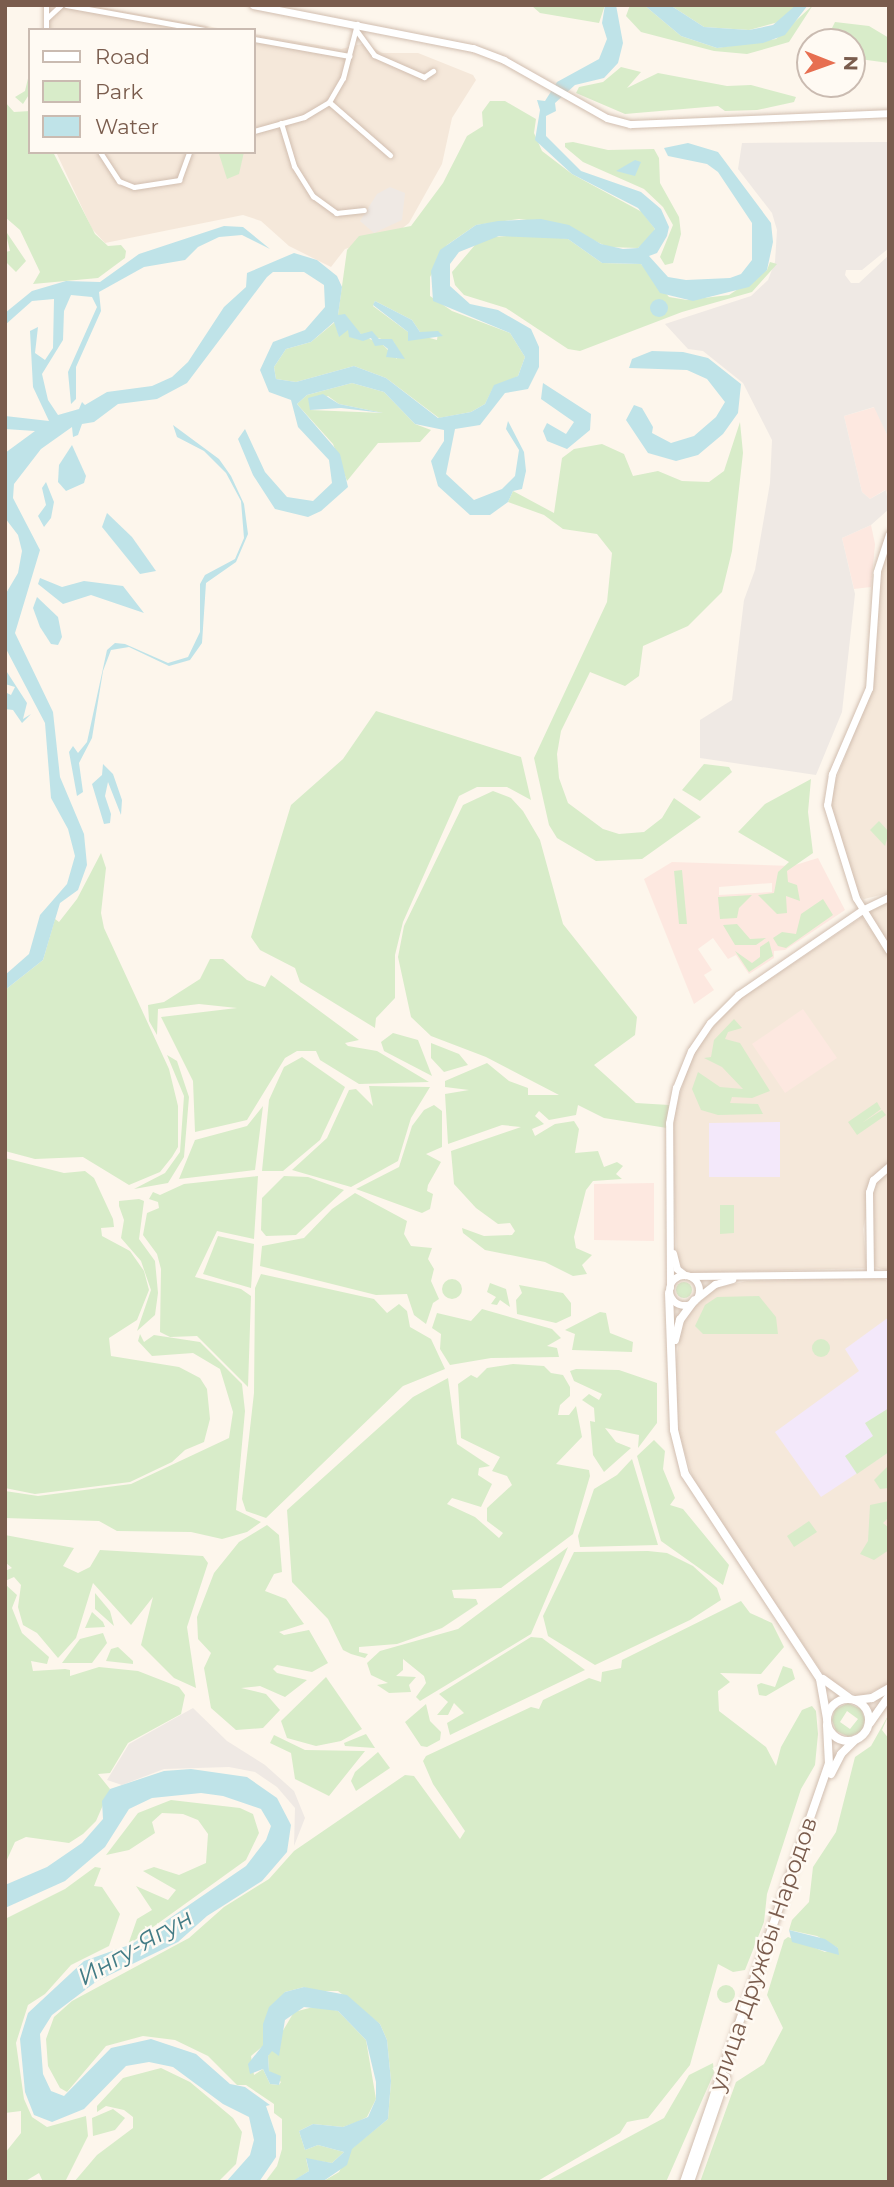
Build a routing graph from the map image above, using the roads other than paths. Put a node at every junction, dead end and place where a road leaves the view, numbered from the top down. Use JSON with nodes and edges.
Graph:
{"nodes":[{"id":1,"x":46,"y":5,"type":"edge"},
{"id":2,"x":64,"y":5,"type":"edge"},
{"id":3,"x":253,"y":5,"type":"edge"},
{"id":4,"x":45,"y":22,"type":"junction"},
{"id":5,"x":356,"y":27,"type":"junction"},
{"id":6,"x":46,"y":28,"type":"edge"},
{"id":7,"x":194,"y":28,"type":"edge"},
{"id":8,"x":256,"y":39,"type":"edge"},
{"id":9,"x":349,"y":56,"type":"junction"},
{"id":10,"x":433,"y":71,"type":"dead end"},
{"id":11,"x":329,"y":102,"type":"junction"},
{"id":12,"x":889,"y":113,"type":"edge"},
{"id":13,"x":281,"y":123,"type":"junction"},
{"id":14,"x":256,"y":130,"type":"edge"},
{"id":15,"x":101,"y":154,"type":"edge"},
{"id":16,"x":188,"y":154,"type":"edge"},
{"id":17,"x":390,"y":155,"type":"dead end"},
{"id":18,"x":364,"y":210,"type":"dead end"},
{"id":19,"x":889,"y":534,"type":"edge"},
{"id":20,"x":889,"y":897,"type":"edge"},
{"id":21,"x":862,"y":910,"type":"junction"},
{"id":22,"x":889,"y":951,"type":"edge"},
{"id":23,"x":889,"y":1166,"type":"edge"},
{"id":24,"x":671,"y":1221,"type":"junction"},
{"id":25,"x":870,"y":1274,"type":"junction"},
{"id":26,"x":889,"y":1274,"type":"edge"},
{"id":27,"x":689,"y":1276,"type":"junction"},
{"id":28,"x":744,"y":1277,"type":"junction"},
{"id":29,"x":670,"y":1290,"type":"junction"},
{"id":30,"x":695,"y":1300,"type":"junction"},
{"id":31,"x":672,"y":1363,"type":"junction"},
{"id":32,"x":814,"y":1668,"type":"junction"},
{"id":33,"x":889,"y":1688,"type":"edge"},
{"id":34,"x":889,"y":1696,"type":"edge"},
{"id":35,"x":853,"y":1699,"type":"junction"},
{"id":36,"x":827,"y":1722,"type":"junction"},
{"id":37,"x":869,"y":1725,"type":"junction"},
{"id":38,"x":855,"y":1740,"type":"junction"},
{"id":39,"x":684,"y":2182,"type":"edge"},
{"id":40,"x":690,"y":2182,"type":"edge"}],
"edges":[{"from":1,"to":4,"type":"street"},
{"from":2,"to":4,"type":"street"},
{"from":2,"to":7,"type":"street"},
{"from":3,"to":5,"type":"street"},
{"from":4,"to":6,"type":"street"},
{"from":5,"to":9,"type":"street"},
{"from":5,"to":10,"type":"street"},
{"from":5,"to":12,"type":"street"},
{"from":8,"to":9,"type":"street"},
{"from":9,"to":11,"type":"street"},
{"from":11,"to":13,"type":"street"},
{"from":11,"to":17,"type":"street"},
{"from":13,"to":14,"type":"street"},
{"from":13,"to":18,"type":"street"},
{"from":15,"to":16,"type":"street"},
{"from":19,"to":21,"type":"street"},
{"from":20,"to":21,"type":"street"},
{"from":21,"to":22,"type":"street"},
{"from":21,"to":24,"type":"street"},
{"from":23,"to":25,"type":"street"},
{"from":24,"to":27,"type":"street"},
{"from":24,"to":29,"type":"street"},
{"from":25,"to":26,"type":"street"},
{"from":25,"to":28,"type":"street"},
{"from":27,"to":28,"type":"street"},
{"from":27,"to":29,"type":"street"},
{"from":27,"to":30,"type":"street"},
{"from":28,"to":30,"type":"street"},
{"from":29,"to":30,"type":"street"},
{"from":29,"to":31,"type":"main road"},
{"from":30,"to":31,"type":"main road"},
{"from":31,"to":32,"type":"main road"},
{"from":32,"to":35,"type":"main road"},
{"from":32,"to":36,"type":"main road","name":"улица Дружбы Народов"},
{"from":33,"to":35,"type":"main road"},
{"from":34,"to":37,"type":"main road"},
{"from":35,"to":36,"type":"main road"},
{"from":35,"to":37,"type":"main road"},
{"from":36,"to":38,"type":"main road"},
{"from":36,"to":39,"type":"main road","name":"улица Дружбы Народов"},
{"from":37,"to":38,"type":"main road"},
{"from":38,"to":40,"type":"main road","name":"улица Дружбы Народов"}]}
